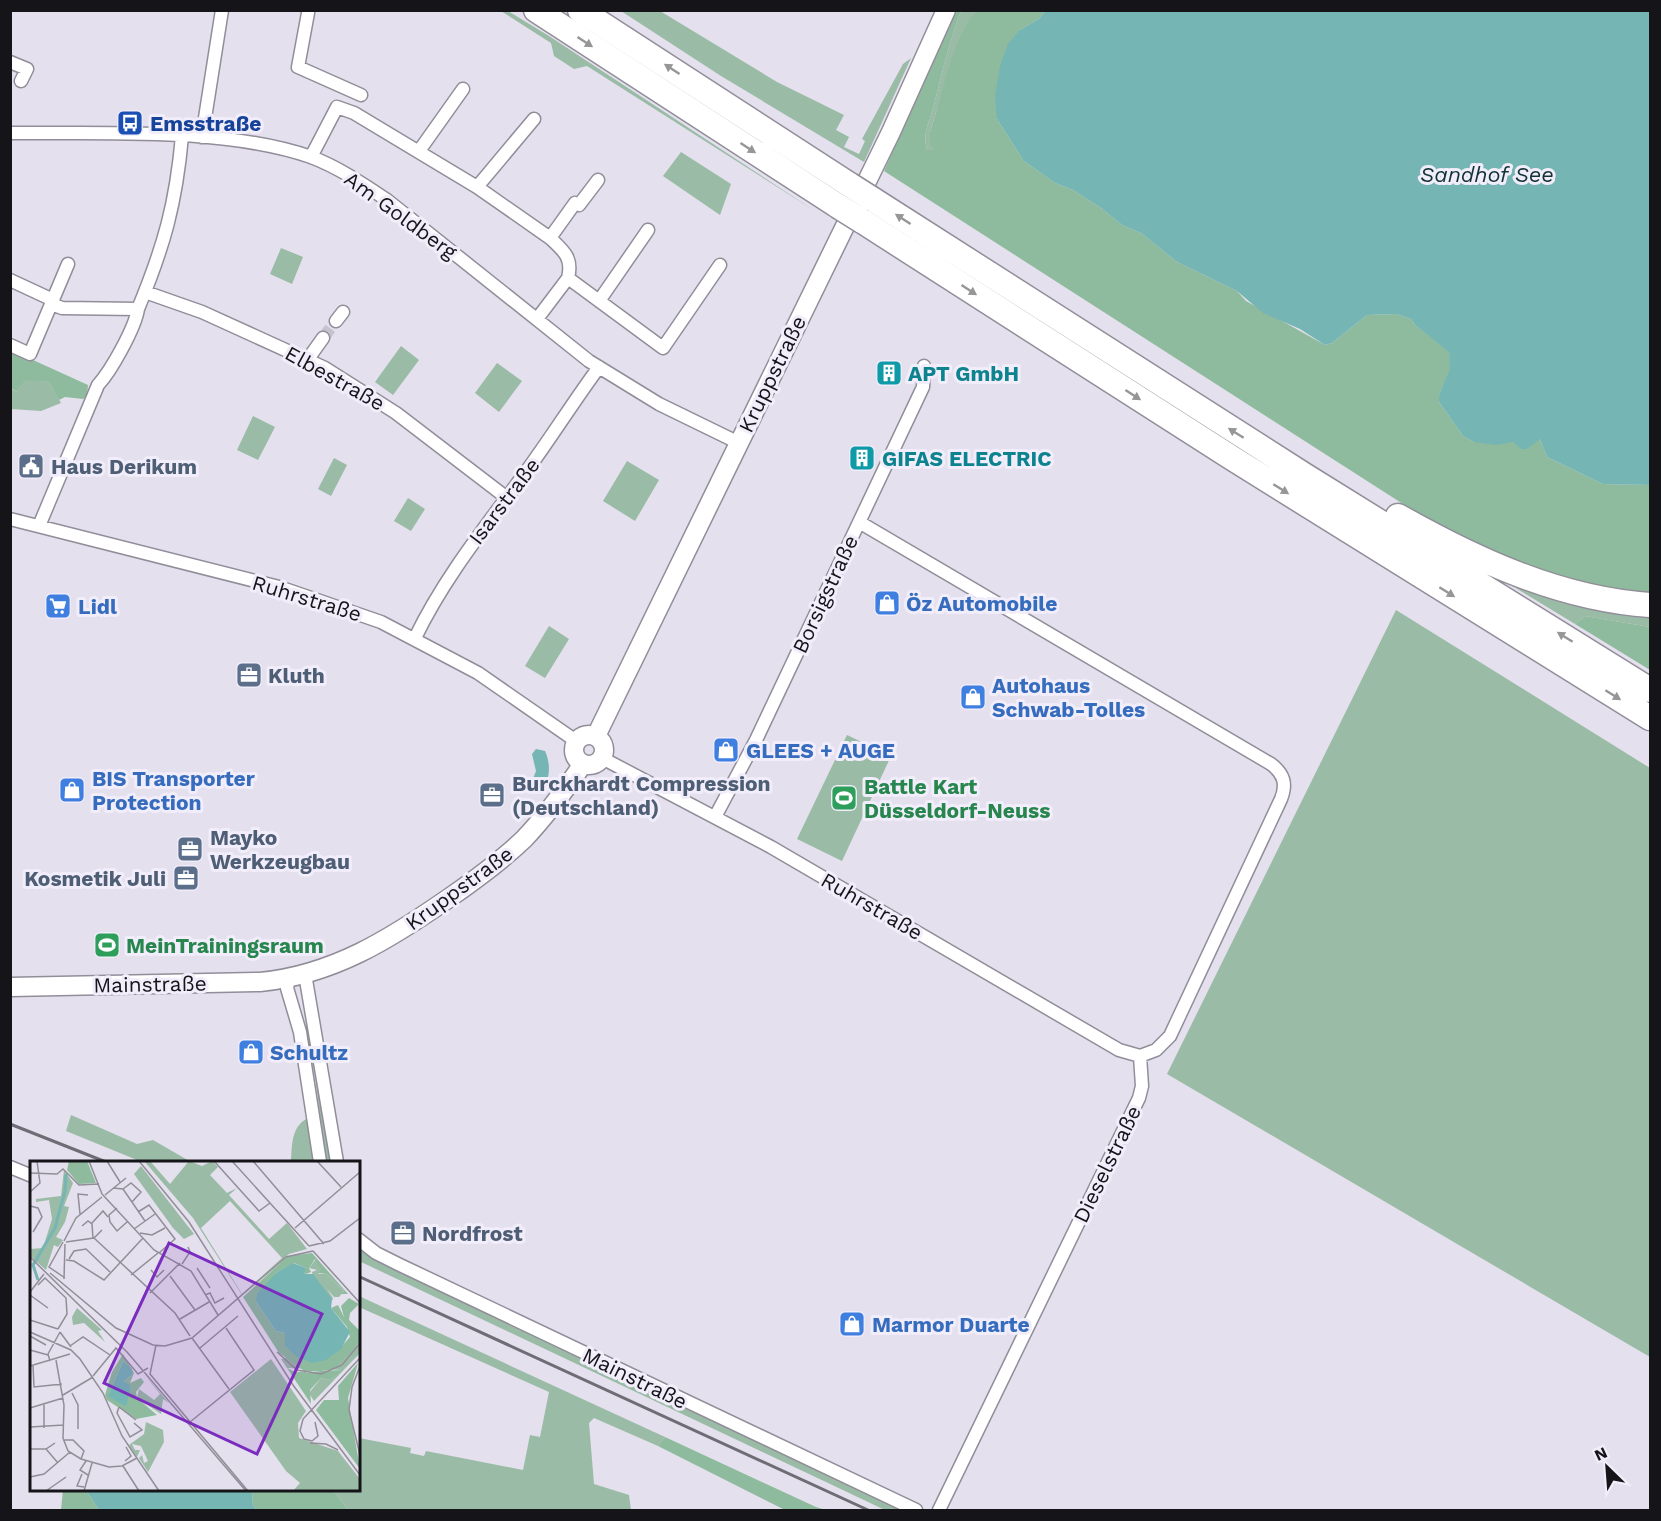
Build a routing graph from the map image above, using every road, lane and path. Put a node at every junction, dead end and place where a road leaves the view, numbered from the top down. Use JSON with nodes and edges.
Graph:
{"nodes":[{"id":1,"x":222,"y":10,"type":"edge"},
{"id":2,"x":536,"y":10,"type":"edge"},
{"id":3,"x":580,"y":10,"type":"edge"},
{"id":4,"x":946,"y":10,"type":"edge"},
{"id":5,"x":308,"y":13,"type":"dead end"},
{"id":6,"x":10,"y":62,"type":"edge"},
{"id":7,"x":21,"y":81,"type":"dead end"},
{"id":8,"x":463,"y":89,"type":"dead end"},
{"id":9,"x":354,"y":113,"type":"junction"},
{"id":10,"x":534,"y":119,"type":"dead end"},
{"id":11,"x":10,"y":133,"type":"edge"},
{"id":12,"x":182,"y":136,"type":"junction"},
{"id":13,"x":202,"y":137,"type":"junction"},
{"id":14,"x":419,"y":151,"type":"junction"},
{"id":15,"x":312,"y":157,"type":"junction"},
{"id":16,"x":598,"y":180,"type":"dead end"},
{"id":17,"x":477,"y":187,"type":"junction"},
{"id":18,"x":648,"y":230,"type":"dead end"},
{"id":19,"x":550,"y":238,"type":"junction"},
{"id":20,"x":68,"y":264,"type":"dead end"},
{"id":21,"x":720,"y":264,"type":"dead end"},
{"id":22,"x":568,"y":278,"type":"junction"},
{"id":23,"x":10,"y":280,"type":"edge"},
{"id":24,"x":145,"y":292,"type":"junction"},
{"id":25,"x":599,"y":301,"type":"junction"},
{"id":26,"x":52,"y":302,"type":"junction"},
{"id":27,"x":138,"y":309,"type":"junction"},
{"id":28,"x":537,"y":319,"type":"junction"},
{"id":29,"x":324,"y":338,"type":"tunnel mouth"},
{"id":30,"x":10,"y":345,"type":"edge"},
{"id":31,"x":308,"y":359,"type":"junction"},
{"id":32,"x":924,"y":366,"type":"dead end"},
{"id":33,"x":599,"y":367,"type":"junction"},
{"id":34,"x":739,"y":443,"type":"junction"},
{"id":35,"x":1304,"y":475,"type":"junction"},
{"id":36,"x":507,"y":498,"type":"junction"},
{"id":37,"x":10,"y":519,"type":"edge"},
{"id":38,"x":859,"y":522,"type":"junction"},
{"id":39,"x":39,"y":526,"type":"junction"},
{"id":40,"x":1650,"y":605,"type":"edge"},
{"id":41,"x":416,"y":638,"type":"junction"},
{"id":42,"x":1650,"y":690,"type":"edge"},
{"id":43,"x":1650,"y":718,"type":"edge"},
{"id":44,"x":596,"y":736,"type":"junction"},
{"id":45,"x":576,"y":741,"type":"junction"},
{"id":46,"x":602,"y":758,"type":"junction"},
{"id":47,"x":582,"y":764,"type":"junction"},
{"id":48,"x":715,"y":817,"type":"junction"},
{"id":49,"x":297,"y":976,"type":"junction"},
{"id":50,"x":10,"y":987,"type":"edge"},
{"id":51,"x":311,"y":1010,"type":"junction"},
{"id":52,"x":300,"y":1032,"type":"junction"},
{"id":53,"x":1140,"y":1056,"type":"junction"},
{"id":54,"x":320,"y":1161,"type":"edge"},
{"id":55,"x":337,"y":1161,"type":"edge"},
{"id":56,"x":10,"y":1167,"type":"edge"},
{"id":57,"x":30,"y":1175,"type":"edge"},
{"id":58,"x":360,"y":1241,"type":"edge"},
{"id":59,"x":916,"y":1510,"type":"edge"},
{"id":60,"x":939,"y":1510,"type":"edge"}],
"edges":[{"from":1,"to":13,"type":"street"},
{"from":2,"to":43,"type":"highway","one_way":true,"bridge":true},
{"from":35,"to":3,"type":"highway","one_way":true,"bridge":true},
{"from":4,"to":34,"type":"street","name":"Kruppstraße"},
{"from":5,"to":9,"type":"street"},
{"from":6,"to":7,"type":"street"},
{"from":8,"to":14,"type":"street"},
{"from":9,"to":14,"type":"street"},
{"from":9,"to":15,"type":"street"},
{"from":10,"to":17,"type":"street"},
{"from":11,"to":12,"type":"street","name":"Am Goldberg"},
{"from":12,"to":13,"type":"street","name":"Am Goldberg"},
{"from":12,"to":24,"type":"street"},
{"from":13,"to":15,"type":"street","name":"Am Goldberg"},
{"from":14,"to":17,"type":"street"},
{"from":15,"to":28,"type":"street","name":"Am Goldberg"},
{"from":16,"to":19,"type":"street"},
{"from":17,"to":19,"type":"street"},
{"from":18,"to":25,"type":"street"},
{"from":19,"to":22,"type":"street"},
{"from":20,"to":26,"type":"street"},
{"from":21,"to":25,"type":"street"},
{"from":22,"to":25,"type":"street"},
{"from":22,"to":28,"type":"street"},
{"from":23,"to":26,"type":"street"},
{"from":24,"to":27,"type":"street"},
{"from":24,"to":31,"type":"street","name":"Elbestraße"},
{"from":26,"to":27,"type":"street"},
{"from":26,"to":30,"type":"street"},
{"from":27,"to":39,"type":"street"},
{"from":28,"to":33,"type":"street","name":"Am Goldberg"},
{"from":29,"to":31,"type":"street"},
{"from":31,"to":36,"type":"street","name":"Elbestraße"},
{"from":32,"to":38,"type":"street","name":"Borsigstraße"},
{"from":33,"to":34,"type":"street","name":"Am Goldberg"},
{"from":33,"to":36,"type":"street","name":"Isarstraße"},
{"from":34,"to":44,"type":"street","name":"Kruppstraße"},
{"from":35,"to":40,"type":"highway"},
{"from":42,"to":35,"type":"highway","one_way":true},
{"from":36,"to":41,"type":"street","name":"Isarstraße"},
{"from":37,"to":39,"type":"street","name":"Ruhrstraße"},
{"from":38,"to":48,"type":"street","name":"Borsigstraße"},
{"from":38,"to":53,"type":"street"},
{"from":39,"to":41,"type":"street","name":"Ruhrstraße"},
{"from":41,"to":45,"type":"street","name":"Ruhrstraße"},
{"from":44,"to":45,"type":"street"},
{"from":44,"to":46,"type":"street"},
{"from":45,"to":47,"type":"street"},
{"from":46,"to":47,"type":"street"},
{"from":46,"to":48,"type":"street","name":"Ruhrstraße"},
{"from":47,"to":49,"type":"street","name":"Kruppstraße"},
{"from":48,"to":53,"type":"street","name":"Ruhrstraße"},
{"from":49,"to":50,"type":"street","name":"Mainstraße"},
{"from":49,"to":51,"type":"street"},
{"from":49,"to":52,"type":"street"},
{"from":51,"to":52,"type":"street"},
{"from":51,"to":55,"type":"street"},
{"from":52,"to":54,"type":"street"},
{"from":53,"to":60,"type":"street","name":"Dieselstraße"},
{"from":56,"to":57,"type":"street"},
{"from":58,"to":59,"type":"street","name":"Mainstraße"}]}
